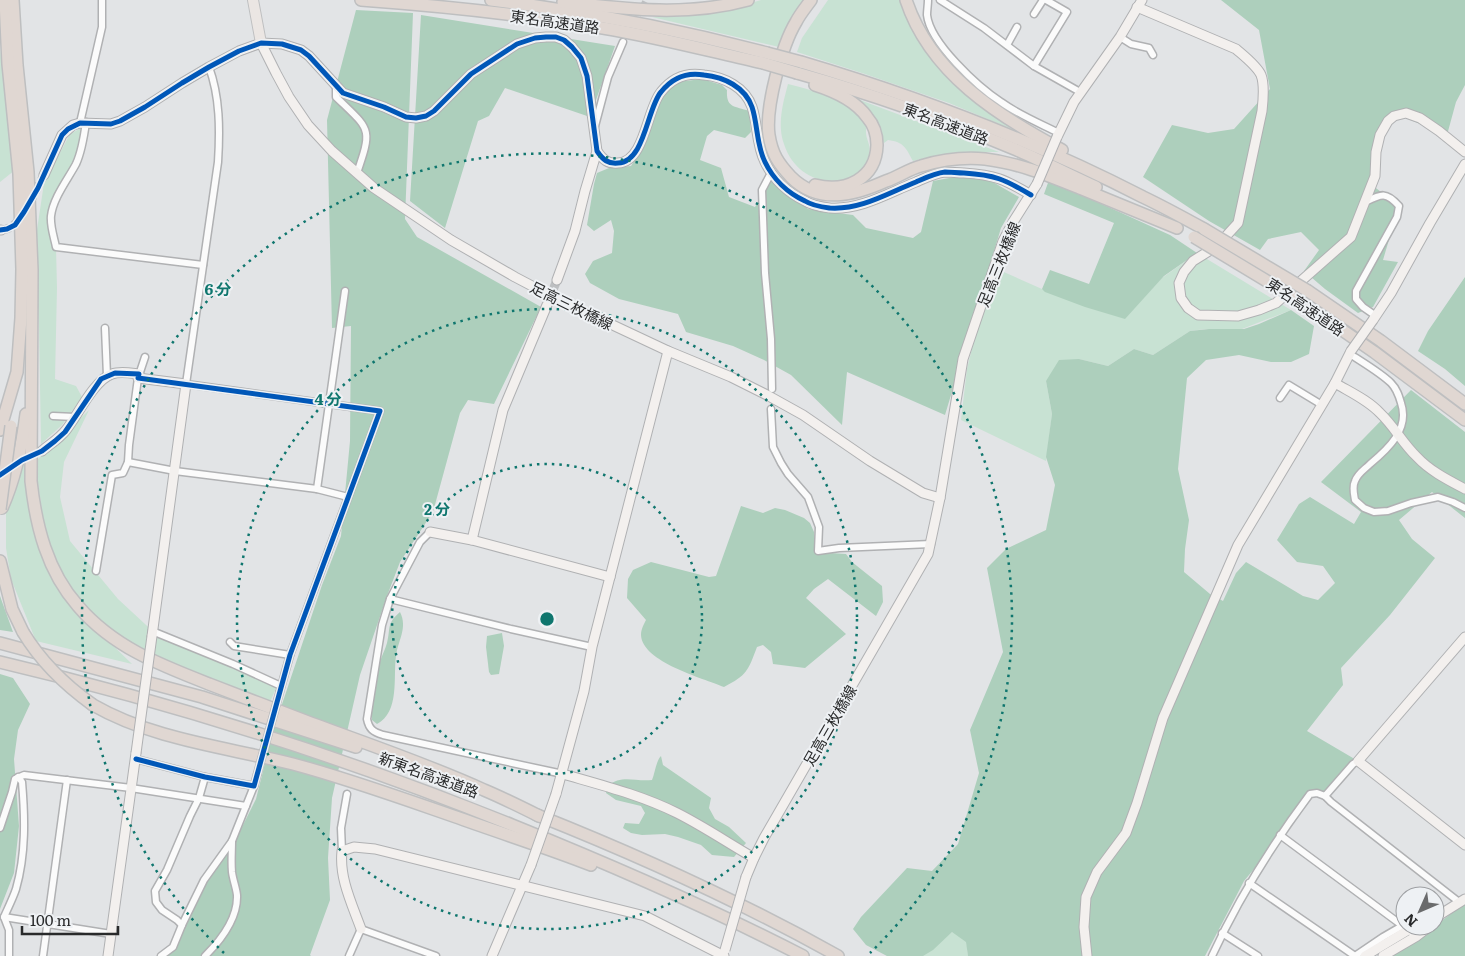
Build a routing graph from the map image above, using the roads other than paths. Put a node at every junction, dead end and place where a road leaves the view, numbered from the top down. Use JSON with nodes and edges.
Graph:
{"nodes":[{"id":1,"x":5,"y":0,"type":"edge"},
{"id":2,"x":13,"y":0,"type":"edge"},
{"id":3,"x":102,"y":0,"type":"edge"},
{"id":4,"x":361,"y":0,"type":"edge"},
{"id":5,"x":491,"y":0,"type":"edge"},
{"id":6,"x":539,"y":0,"type":"edge"},
{"id":7,"x":748,"y":0,"type":"edge"},
{"id":8,"x":811,"y":0,"type":"edge"},
{"id":9,"x":821,"y":0,"type":"edge"},
{"id":10,"x":906,"y":0,"type":"edge"},
{"id":11,"x":928,"y":0,"type":"edge"},
{"id":12,"x":940,"y":0,"type":"edge"},
{"id":13,"x":1044,"y":0,"type":"edge"},
{"id":14,"x":253,"y":4,"type":"edge"},
{"id":15,"x":1139,"y":4,"type":"edge"},
{"id":16,"x":10,"y":14,"type":"junction"},
{"id":17,"x":1034,"y":14,"type":"dead end"},
{"id":18,"x":1017,"y":27,"type":"dead end"},
{"id":19,"x":1120,"y":37,"type":"junction"},
{"id":20,"x":623,"y":42,"type":"dead end"},
{"id":21,"x":261,"y":43,"type":"junction"},
{"id":22,"x":1006,"y":45,"type":"junction"},
{"id":23,"x":1153,"y":55,"type":"dead end"},
{"id":24,"x":764,"y":62,"type":"junction"},
{"id":25,"x":1034,"y":66,"type":"junction"},
{"id":26,"x":209,"y":67,"type":"junction"},
{"id":27,"x":796,"y":76,"type":"junction"},
{"id":28,"x":336,"y":87,"type":"junction"},
{"id":29,"x":1080,"y":92,"type":"junction"},
{"id":30,"x":83,"y":122,"type":"junction"},
{"id":31,"x":594,"y":128,"type":"junction"},
{"id":32,"x":1058,"y":135,"type":"junction"},
{"id":33,"x":597,"y":151,"type":"junction"},
{"id":34,"x":1465,"y":152,"type":"edge"},
{"id":35,"x":1465,"y":164,"type":"edge"},
{"id":36,"x":357,"y":173,"type":"junction"},
{"id":37,"x":771,"y":173,"type":"junction"},
{"id":38,"x":44,"y":175,"type":"tunnel mouth"},
{"id":39,"x":1031,"y":195,"type":"junction"},
{"id":40,"x":1144,"y":197,"type":"junction"},
{"id":41,"x":1365,"y":202,"type":"junction"},
{"id":42,"x":1177,"y":228,"type":"junction"},
{"id":43,"x":1199,"y":233,"type":"junction"},
{"id":44,"x":204,"y":265,"type":"junction"},
{"id":45,"x":557,"y":280,"type":"tunnel mouth"},
{"id":46,"x":345,"y":291,"type":"dead end"},
{"id":47,"x":547,"y":305,"type":"tunnel mouth"},
{"id":48,"x":1374,"y":318,"type":"junction"},
{"id":49,"x":105,"y":328,"type":"dead end"},
{"id":50,"x":668,"y":351,"type":"junction"},
{"id":51,"x":1351,"y":352,"type":"junction"},
{"id":52,"x":145,"y":357,"type":"dead end"},
{"id":53,"x":31,"y":370,"type":"junction"},
{"id":54,"x":107,"y":376,"type":"junction"},
{"id":55,"x":138,"y":378,"type":"junction"},
{"id":56,"x":1335,"y":383,"type":"junction"},
{"id":57,"x":186,"y":384,"type":"junction"},
{"id":58,"x":772,"y":389,"type":"dead end"},
{"id":59,"x":1280,"y":398,"type":"dead end"},
{"id":60,"x":329,"y":404,"type":"junction"},
{"id":61,"x":1465,"y":404,"type":"edge"},
{"id":62,"x":1322,"y":406,"type":"junction"},
{"id":63,"x":771,"y":409,"type":"dead end"},
{"id":64,"x":54,"y":416,"type":"dead end"},
{"id":65,"x":75,"y":418,"type":"junction"},
{"id":66,"x":1465,"y":420,"type":"edge"},
{"id":67,"x":5,"y":427,"type":"edge"},
{"id":68,"x":1398,"y":435,"type":"junction"},
{"id":69,"x":42,"y":451,"type":"dead end"},
{"id":70,"x":128,"y":462,"type":"junction"},
{"id":71,"x":175,"y":471,"type":"junction"},
{"id":72,"x":317,"y":489,"type":"junction"},
{"id":73,"x":1465,"y":489,"type":"edge"},
{"id":74,"x":348,"y":496,"type":"junction"},
{"id":75,"x":940,"y":498,"type":"junction"},
{"id":76,"x":1465,"y":508,"type":"edge"},
{"id":77,"x":0,"y":511,"type":"edge"},
{"id":78,"x":430,"y":532,"type":"joint"},
{"id":79,"x":472,"y":540,"type":"junction"},
{"id":80,"x":931,"y":544,"type":"junction"},
{"id":81,"x":0,"y":560,"type":"edge"},
{"id":82,"x":96,"y":571,"type":"dead end"},
{"id":83,"x":610,"y":577,"type":"junction"},
{"id":84,"x":390,"y":599,"type":"junction"},
{"id":85,"x":152,"y":633,"type":"junction"},
{"id":86,"x":1465,"y":638,"type":"edge"},
{"id":87,"x":230,"y":642,"type":"dead end"},
{"id":88,"x":0,"y":643,"type":"edge"},
{"id":89,"x":592,"y":647,"type":"junction"},
{"id":90,"x":290,"y":655,"type":"junction"},
{"id":91,"x":0,"y":662,"type":"edge"},
{"id":92,"x":281,"y":689,"type":"junction"},
{"id":93,"x":136,"y":756,"type":"junction"},
{"id":94,"x":1358,"y":761,"type":"junction"},
{"id":95,"x":562,"y":774,"type":"junction"},
{"id":96,"x":18,"y":777,"type":"junction"},
{"id":97,"x":205,"y":777,"type":"junction"},
{"id":98,"x":67,"y":780,"type":"junction"},
{"id":99,"x":254,"y":786,"type":"junction"},
{"id":100,"x":131,"y":788,"type":"junction"},
{"id":101,"x":347,"y":794,"type":"dead end"},
{"id":102,"x":1325,"y":796,"type":"junction"},
{"id":103,"x":199,"y":798,"type":"junction"},
{"id":104,"x":246,"y":806,"type":"junction"},
{"id":105,"x":539,"y":816,"type":"junction"},
{"id":106,"x":0,"y":828,"type":"edge"},
{"id":107,"x":1280,"y":835,"type":"junction"},
{"id":108,"x":232,"y":840,"type":"junction"},
{"id":109,"x":1465,"y":846,"type":"edge"},
{"id":110,"x":342,"y":850,"type":"junction"},
{"id":111,"x":754,"y":858,"type":"junction"},
{"id":112,"x":1249,"y":883,"type":"junction"},
{"id":113,"x":522,"y":887,"type":"junction"},
{"id":114,"x":1462,"y":901,"type":"edge"},
{"id":115,"x":1445,"y":912,"type":"edge"},
{"id":116,"x":4,"y":917,"type":"junction"},
{"id":117,"x":1395,"y":918,"type":"edge"},
{"id":118,"x":48,"y":925,"type":"junction"},
{"id":119,"x":182,"y":925,"type":"junction"},
{"id":120,"x":361,"y":929,"type":"junction"},
{"id":121,"x":755,"y":931,"type":"junction"},
{"id":122,"x":1395,"y":932,"type":"edge"},
{"id":123,"x":1222,"y":933,"type":"junction"},
{"id":124,"x":111,"y":934,"type":"junction"},
{"id":125,"x":1395,"y":936,"type":"edge"},
{"id":126,"x":1417,"y":936,"type":"edge"},
{"id":127,"x":724,"y":954,"type":"edge"},
{"id":128,"x":9,"y":956,"type":"edge"},
{"id":129,"x":44,"y":956,"type":"edge"},
{"id":130,"x":108,"y":956,"type":"edge"},
{"id":131,"x":161,"y":956,"type":"edge"},
{"id":132,"x":205,"y":956,"type":"edge"},
{"id":133,"x":349,"y":956,"type":"edge"},
{"id":134,"x":436,"y":956,"type":"edge"},
{"id":135,"x":492,"y":956,"type":"edge"},
{"id":136,"x":803,"y":956,"type":"edge"},
{"id":137,"x":838,"y":956,"type":"edge"},
{"id":138,"x":1087,"y":956,"type":"edge"},
{"id":139,"x":1212,"y":956,"type":"edge"},
{"id":140,"x":1258,"y":956,"type":"edge"},
{"id":141,"x":1355,"y":956,"type":"edge"},
{"id":142,"x":1366,"y":956,"type":"edge"},
{"id":143,"x":1383,"y":956,"type":"edge"}],
"edges":[{"from":1,"to":16,"type":"highway"},
{"from":2,"to":16,"type":"highway"},
{"from":3,"to":30,"type":"street"},
{"from":4,"to":24,"type":"highway","name":"東名高速道路"},
{"from":5,"to":24,"type":"highway","name":"東名高速道路"},
{"from":6,"to":7,"type":"highway"},
{"from":8,"to":42,"type":"highway"},
{"from":9,"to":27,"type":"highway"},
{"from":10,"to":40,"type":"highway"},
{"from":11,"to":32,"type":"street"},
{"from":12,"to":22,"type":"street"},
{"from":13,"to":17,"type":"street"},
{"from":13,"to":25,"type":"street"},
{"from":14,"to":21,"type":"main road"},
{"from":15,"to":19,"type":"street","name":"足高三枚橋線"},
{"from":15,"to":41,"type":"street"},
{"from":16,"to":53,"type":"highway"},
{"from":16,"to":67,"type":"highway"},
{"from":18,"to":22,"type":"street"},
{"from":19,"to":23,"type":"street"},
{"from":19,"to":29,"type":"street","name":"足高三枚橋線"},
{"from":20,"to":31,"type":"street"},
{"from":21,"to":26,"type":"street"},
{"from":21,"to":28,"type":"street"},
{"from":21,"to":36,"type":"street","name":"足高三枚橋線"},
{"from":22,"to":25,"type":"street"},
{"from":24,"to":27,"type":"highway","name":"東名高速道路","bridge":true},
{"from":24,"to":40,"type":"highway","name":"東名高速道路","bridge":true},
{"from":25,"to":29,"type":"street"},
{"from":26,"to":30,"type":"street"},
{"from":26,"to":44,"type":"street"},
{"from":27,"to":42,"type":"highway","name":"東名高速道路"},
{"from":28,"to":31,"type":"street"},
{"from":28,"to":36,"type":"street"},
{"from":29,"to":32,"type":"street","name":"足高三枚橋線"},
{"from":30,"to":38,"type":"street"},
{"from":30,"to":44,"type":"street"},
{"from":31,"to":33,"type":"street"},
{"from":32,"to":39,"type":"street","name":"足高三枚橋線","bridge":true},
{"from":33,"to":37,"type":"street"},
{"from":33,"to":45,"type":"street"},
{"from":34,"to":41,"type":"street"},
{"from":35,"to":48,"type":"street"},
{"from":36,"to":50,"type":"street","name":"足高三枚橋線"},
{"from":37,"to":39,"type":"street"},
{"from":37,"to":58,"type":"street"},
{"from":39,"to":75,"type":"street","name":"足高三枚橋線"},
{"from":40,"to":43,"type":"highway","name":"東名高速道路"},
{"from":41,"to":48,"type":"street"},
{"from":42,"to":43,"type":"highway","name":"東名高速道路"},
{"from":43,"to":61,"type":"highway","name":"東名高速道路","bridge":true},
{"from":43,"to":66,"type":"highway","name":"東名高速道路","bridge":true},
{"from":44,"to":57,"type":"street"},
{"from":46,"to":60,"type":"street"},
{"from":47,"to":79,"type":"street"},
{"from":48,"to":51,"type":"street","bridge":true},
{"from":49,"to":54,"type":"street"},
{"from":50,"to":75,"type":"street","name":"足高三枚橋線"},
{"from":50,"to":83,"type":"street"},
{"from":51,"to":56,"type":"street"},
{"from":51,"to":68,"type":"street"},
{"from":52,"to":55,"type":"street"},
{"from":53,"to":77,"type":"highway"},
{"from":53,"to":105,"type":"highway"},
{"from":54,"to":55,"type":"street"},
{"from":54,"to":65,"type":"street"},
{"from":55,"to":57,"type":"street"},
{"from":55,"to":70,"type":"street"},
{"from":56,"to":62,"type":"street"},
{"from":56,"to":68,"type":"street"},
{"from":57,"to":60,"type":"street"},
{"from":57,"to":71,"type":"street"},
{"from":59,"to":62,"type":"street"},
{"from":60,"to":72,"type":"street"},
{"from":60,"to":74,"type":"street"},
{"from":62,"to":138,"type":"street"},
{"from":63,"to":80,"type":"street"},
{"from":64,"to":65,"type":"street"},
{"from":65,"to":69,"type":"street"},
{"from":67,"to":77,"type":"highway","bridge":true},
{"from":68,"to":73,"type":"street"},
{"from":68,"to":76,"type":"street"},
{"from":70,"to":71,"type":"street"},
{"from":70,"to":82,"type":"street"},
{"from":71,"to":72,"type":"street"},
{"from":71,"to":85,"type":"street"},
{"from":72,"to":74,"type":"street"},
{"from":74,"to":90,"type":"street"},
{"from":75,"to":80,"type":"street","name":"足高三枚橋線"},
{"from":78,"to":79,"type":"street"},
{"from":78,"to":84,"type":"street"},
{"from":79,"to":83,"type":"street"},
{"from":80,"to":111,"type":"street","name":"足高三枚橋線"},
{"from":81,"to":121,"type":"highway","bridge":true},
{"from":83,"to":89,"type":"street"},
{"from":84,"to":89,"type":"street"},
{"from":84,"to":95,"type":"street"},
{"from":85,"to":92,"type":"street"},
{"from":85,"to":93,"type":"street","bridge":true},
{"from":86,"to":94,"type":"street"},
{"from":87,"to":90,"type":"street"},
{"from":88,"to":105,"type":"highway","name":"新東名高速道路"},
{"from":89,"to":95,"type":"street"},
{"from":90,"to":92,"type":"street"},
{"from":91,"to":121,"type":"highway","name":"新東名高速道路"},
{"from":92,"to":99,"type":"street","bridge":true},
{"from":93,"to":97,"type":"street"},
{"from":93,"to":100,"type":"street"},
{"from":94,"to":102,"type":"street"},
{"from":94,"to":109,"type":"street"},
{"from":95,"to":111,"type":"street"},
{"from":95,"to":113,"type":"street","bridge":true},
{"from":96,"to":98,"type":"street"},
{"from":96,"to":106,"type":"street"},
{"from":96,"to":116,"type":"street"},
{"from":97,"to":99,"type":"street"},
{"from":97,"to":103,"type":"street"},
{"from":98,"to":100,"type":"street"},
{"from":98,"to":118,"type":"street"},
{"from":99,"to":104,"type":"street"},
{"from":100,"to":103,"type":"street"},
{"from":100,"to":124,"type":"street"},
{"from":101,"to":110,"type":"street"},
{"from":102,"to":107,"type":"street"},
{"from":102,"to":114,"type":"street"},
{"from":103,"to":104,"type":"street"},
{"from":103,"to":119,"type":"street"},
{"from":104,"to":108,"type":"street"},
{"from":105,"to":137,"type":"highway","name":"新東名高速道路"},
{"from":107,"to":112,"type":"street"},
{"from":107,"to":117,"type":"street"},
{"from":108,"to":119,"type":"street"},
{"from":108,"to":132,"type":"street"},
{"from":110,"to":113,"type":"street"},
{"from":110,"to":120,"type":"street"},
{"from":111,"to":127,"type":"street","name":"足高三枚橋線","bridge":true},
{"from":112,"to":123,"type":"street"},
{"from":112,"to":141,"type":"street"},
{"from":113,"to":127,"type":"street"},
{"from":113,"to":135,"type":"street"},
{"from":114,"to":115,"type":"street"},
{"from":116,"to":118,"type":"street"},
{"from":116,"to":128,"type":"street"},
{"from":118,"to":124,"type":"street"},
{"from":118,"to":129,"type":"street"},
{"from":119,"to":131,"type":"street"},
{"from":120,"to":133,"type":"street"},
{"from":120,"to":134,"type":"street"},
{"from":121,"to":136,"type":"highway","name":"新東名高速道路"},
{"from":122,"to":141,"type":"street"},
{"from":123,"to":139,"type":"street"},
{"from":123,"to":140,"type":"street"},
{"from":124,"to":130,"type":"street"},
{"from":125,"to":142,"type":"street"},
{"from":126,"to":143,"type":"street"}]}
